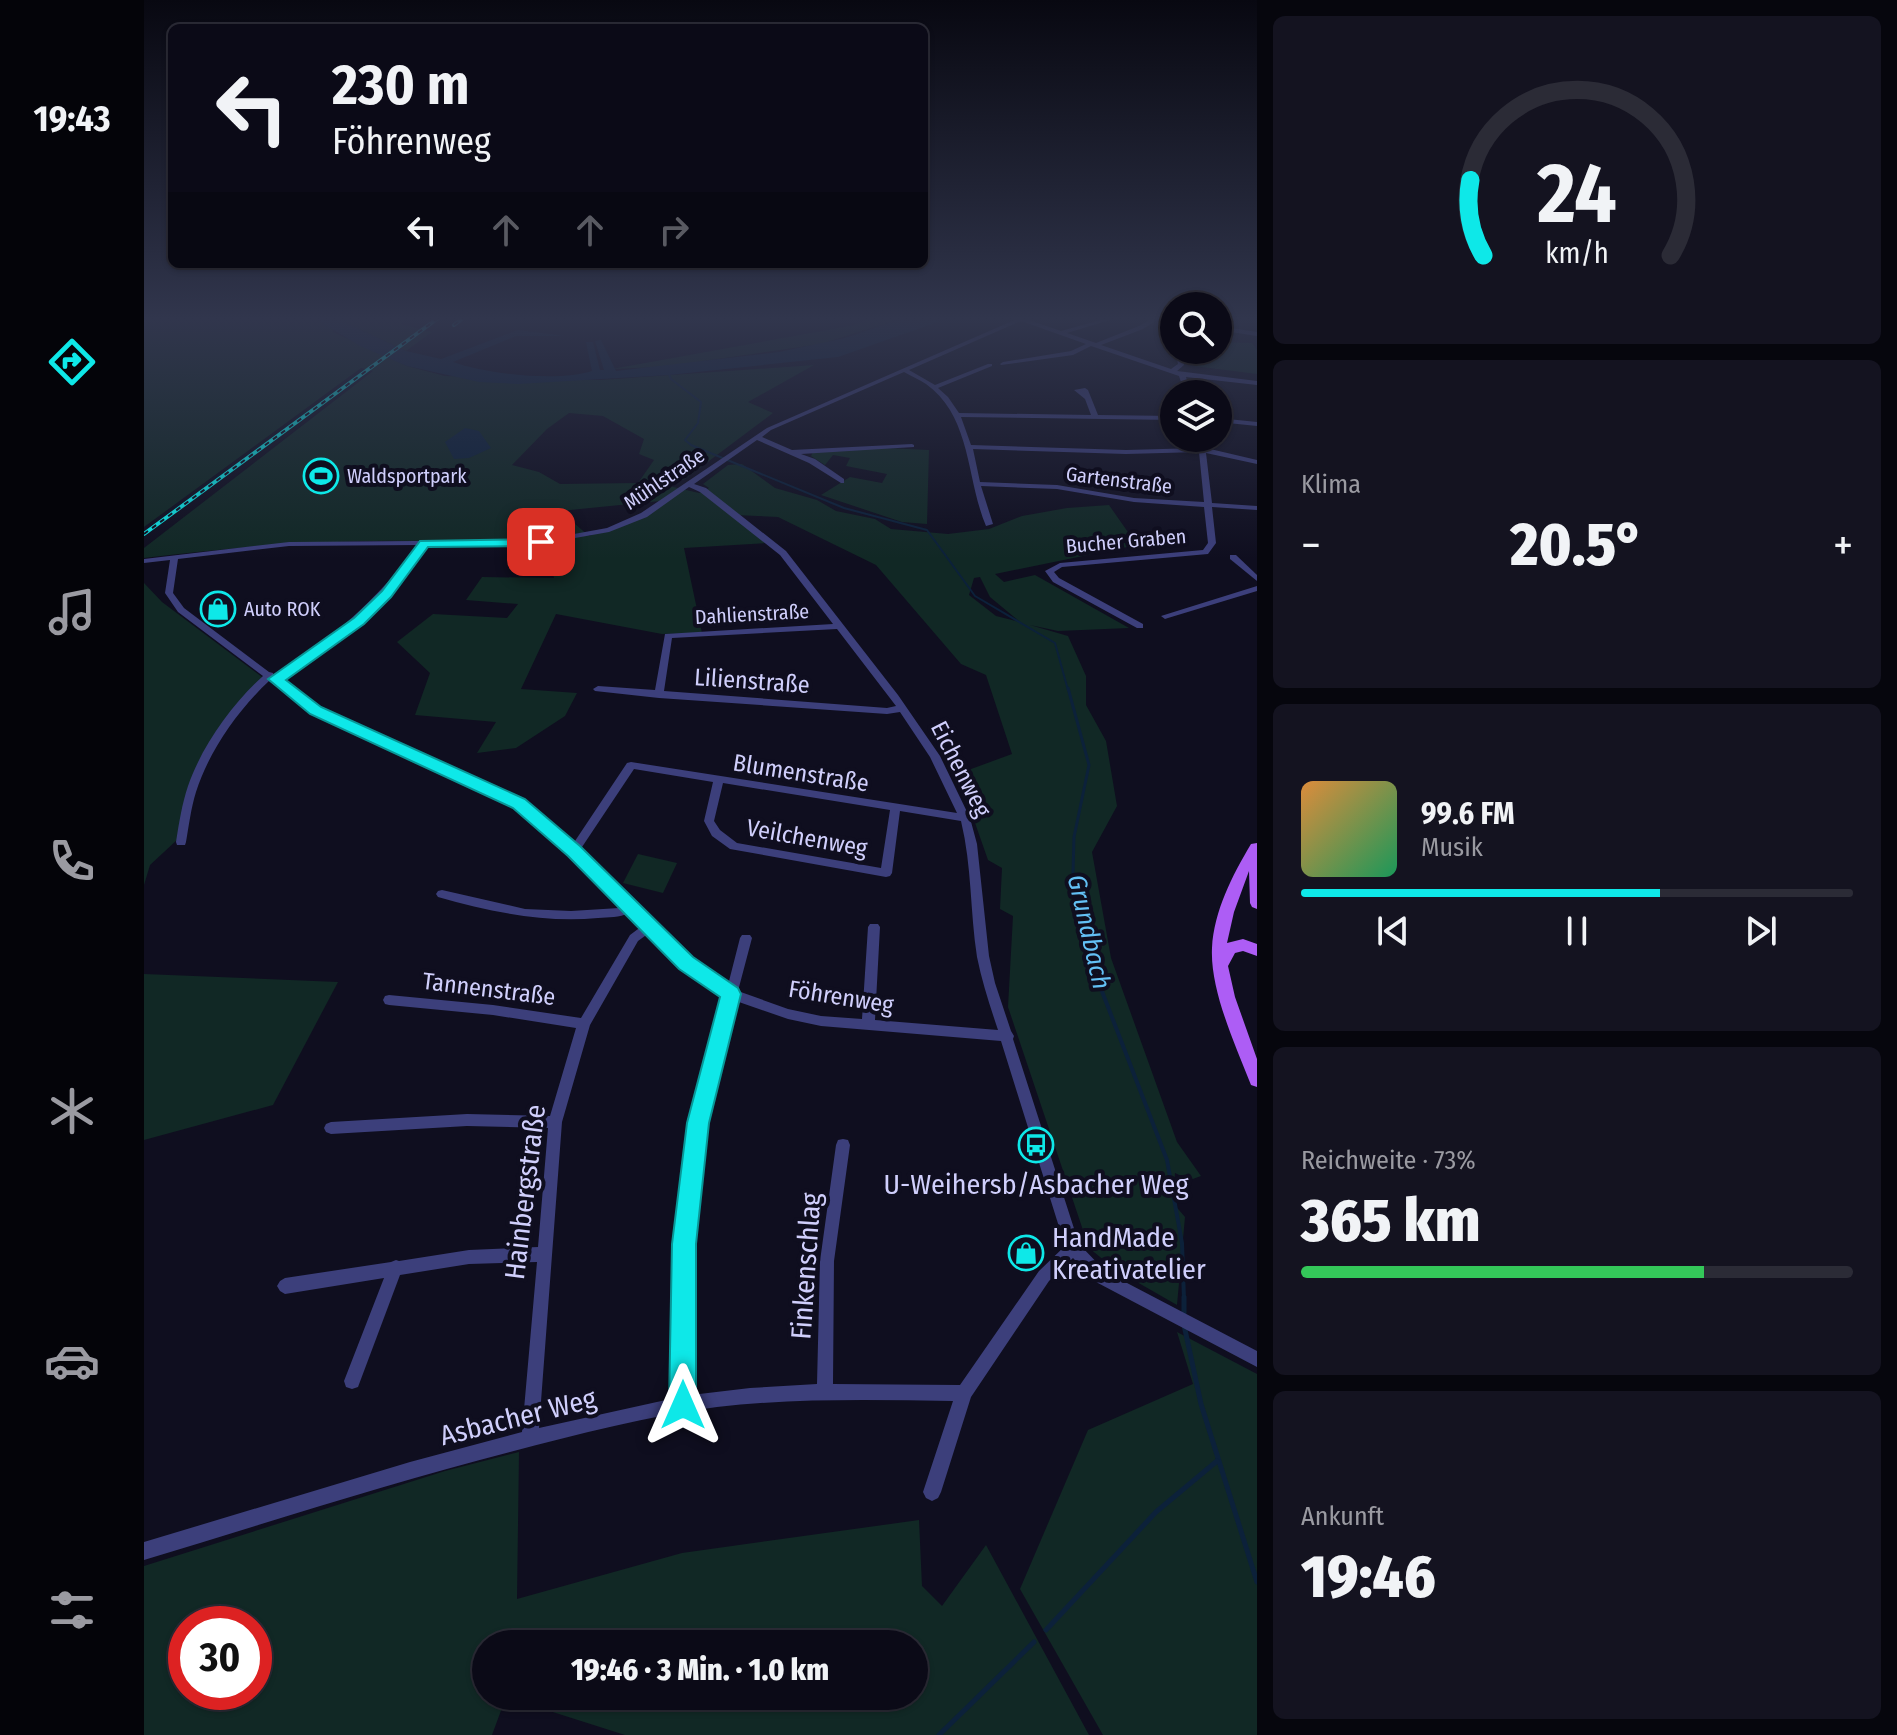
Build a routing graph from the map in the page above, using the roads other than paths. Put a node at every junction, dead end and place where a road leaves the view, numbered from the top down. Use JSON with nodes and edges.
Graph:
{"nodes":[{"id":1,"x":844,"y":397,"type":"edge"},
{"id":2,"x":947,"y":397,"type":"edge"},
{"id":3,"x":1085,"y":397,"type":"dead end"},
{"id":4,"x":956,"y":415,"type":"junction"},
{"id":5,"x":1095,"y":417,"type":"junction"},
{"id":6,"x":1160,"y":418,"type":"edge"},
{"id":7,"x":1232,"y":421,"type":"edge"},
{"id":8,"x":1257,"y":424,"type":"edge"},
{"id":9,"x":755,"y":437,"type":"junction"},
{"id":10,"x":912,"y":446,"type":"dead end"},
{"id":11,"x":972,"y":447,"type":"junction"},
{"id":12,"x":1160,"y":451,"type":"edge"},
{"id":13,"x":793,"y":452,"type":"junction"},
{"id":14,"x":1203,"y":452,"type":"edge"},
{"id":15,"x":1212,"y":452,"type":"edge"},
{"id":16,"x":1257,"y":462,"type":"edge"},
{"id":17,"x":841,"y":481,"type":"dead end"},
{"id":18,"x":688,"y":484,"type":"junction"},
{"id":19,"x":976,"y":484,"type":"junction"},
{"id":20,"x":1205,"y":506,"type":"junction"},
{"id":21,"x":1257,"y":508,"type":"edge"},
{"id":22,"x":989,"y":524,"type":"dead end"},
{"id":23,"x":424,"y":544,"type":"junction"},
{"id":24,"x":1233,"y":557,"type":"dead end"},
{"id":25,"x":174,"y":559,"type":"junction"},
{"id":26,"x":144,"y":561,"type":"edge"},
{"id":27,"x":1257,"y":579,"type":"edge"},
{"id":28,"x":1257,"y":588,"type":"edge"},
{"id":29,"x":1165,"y":616,"type":"dead end"},
{"id":30,"x":837,"y":626,"type":"junction"},
{"id":31,"x":1140,"y":626,"type":"dead end"},
{"id":32,"x":273,"y":677,"type":"junction"},
{"id":33,"x":598,"y":689,"type":"dead end"},
{"id":34,"x":659,"y":695,"type":"junction"},
{"id":35,"x":903,"y":708,"type":"junction"},
{"id":36,"x":718,"y":781,"type":"junction"},
{"id":37,"x":895,"y":809,"type":"junction"},
{"id":38,"x":965,"y":818,"type":"junction"},
{"id":39,"x":181,"y":842,"type":"dead end"},
{"id":40,"x":1256,"y":846,"type":"edge"},
{"id":41,"x":574,"y":851,"type":"junction"},
{"id":42,"x":442,"y":894,"type":"dead end"},
{"id":43,"x":1257,"y":903,"type":"edge"},
{"id":44,"x":629,"y":907,"type":"junction"},
{"id":45,"x":649,"y":927,"type":"junction"},
{"id":46,"x":874,"y":927,"type":"dead end"},
{"id":47,"x":746,"y":938,"type":"dead end"},
{"id":48,"x":1257,"y":950,"type":"edge"},
{"id":49,"x":1221,"y":966,"type":"junction"},
{"id":50,"x":731,"y":994,"type":"junction"},
{"id":51,"x":389,"y":1000,"type":"dead end"},
{"id":52,"x":584,"y":1024,"type":"junction"},
{"id":53,"x":868,"y":1025,"type":"junction"},
{"id":54,"x":1008,"y":1036,"type":"junction"},
{"id":55,"x":1257,"y":1080,"type":"edge"},
{"id":56,"x":555,"y":1122,"type":"junction"},
{"id":57,"x":331,"y":1128,"type":"dead end"},
{"id":58,"x":843,"y":1145,"type":"dead end"},
{"id":59,"x":1073,"y":1248,"type":"junction"},
{"id":60,"x":542,"y":1254,"type":"junction"},
{"id":61,"x":396,"y":1267,"type":"junction"},
{"id":62,"x":285,"y":1286,"type":"dead end"},
{"id":63,"x":1257,"y":1359,"type":"edge"},
{"id":64,"x":352,"y":1381,"type":"dead end"},
{"id":65,"x":825,"y":1392,"type":"junction"},
{"id":66,"x":964,"y":1393,"type":"junction"},
{"id":67,"x":683,"y":1405,"type":"junction"},
{"id":68,"x":530,"y":1438,"type":"junction"},
{"id":69,"x":932,"y":1492,"type":"dead end"},
{"id":70,"x":144,"y":1551,"type":"edge"}],
"edges":[{"from":1,"to":9,"type":"street","name":"Mühlstraße"},
{"from":2,"to":4,"type":"street"},
{"from":3,"to":5,"type":"street"},
{"from":4,"to":5,"type":"street"},
{"from":4,"to":11,"type":"street"},
{"from":5,"to":6,"type":"street"},
{"from":7,"to":8,"type":"street"},
{"from":9,"to":13,"type":"street"},
{"from":9,"to":18,"type":"street","name":"Mühlstraße"},
{"from":10,"to":13,"type":"street"},
{"from":11,"to":12,"type":"street"},
{"from":11,"to":19,"type":"street"},
{"from":13,"to":17,"type":"street"},
{"from":14,"to":20,"type":"street","name":"Bucher Graben"},
{"from":15,"to":16,"type":"street"},
{"from":18,"to":23,"type":"street","name":"Mühlstraße"},
{"from":18,"to":30,"type":"street","name":"Eichenweg"},
{"from":19,"to":20,"type":"street","name":"Gartenstraße"},
{"from":19,"to":22,"type":"street"},
{"from":20,"to":21,"type":"street","name":"Gartenstraße"},
{"from":20,"to":31,"type":"street","name":"Bucher Graben"},
{"from":23,"to":25,"type":"street","name":"Mühlstraße"},
{"from":23,"to":32,"type":"street"},
{"from":24,"to":27,"type":"street"},
{"from":25,"to":26,"type":"street","name":"Mühlstraße"},
{"from":25,"to":32,"type":"street","name":"Föhrenweg"},
{"from":28,"to":29,"type":"street"},
{"from":30,"to":34,"type":"street","name":"Dahlienstraße"},
{"from":30,"to":35,"type":"street","name":"Eichenweg"},
{"from":32,"to":39,"type":"street"},
{"from":32,"to":41,"type":"street","name":"Föhrenweg"},
{"from":33,"to":34,"type":"street","name":"Lilienstraße"},
{"from":34,"to":35,"type":"street","name":"Lilienstraße"},
{"from":35,"to":38,"type":"street","name":"Eichenweg"},
{"from":36,"to":37,"type":"street","name":"Blumenstraße"},
{"from":36,"to":37,"type":"street","name":"Veilchenweg"},
{"from":36,"to":41,"type":"street","name":"Blumenstraße"},
{"from":37,"to":38,"type":"street","name":"Blumenstraße"},
{"from":38,"to":54,"type":"street","name":"Eichenweg"},
{"from":40,"to":43,"type":"main road"},
{"from":40,"to":49,"type":"main road"},
{"from":41,"to":44,"type":"street","name":"Föhrenweg"},
{"from":42,"to":44,"type":"street"},
{"from":44,"to":45,"type":"street","name":"Föhrenweg"},
{"from":45,"to":50,"type":"street","name":"Föhrenweg"},
{"from":45,"to":52,"type":"street","name":"Hainbergstraße"},
{"from":46,"to":53,"type":"street"},
{"from":47,"to":50,"type":"street"},
{"from":48,"to":49,"type":"main road"},
{"from":49,"to":55,"type":"main road"},
{"from":50,"to":53,"type":"street","name":"Föhrenweg"},
{"from":50,"to":67,"type":"street"},
{"from":51,"to":52,"type":"street","name":"Tannenstraße"},
{"from":52,"to":56,"type":"street","name":"Hainbergstraße"},
{"from":53,"to":54,"type":"street","name":"Föhrenweg"},
{"from":54,"to":59,"type":"street","name":"Eichenweg"},
{"from":56,"to":57,"type":"street"},
{"from":56,"to":60,"type":"street","name":"Hainbergstraße"},
{"from":58,"to":65,"type":"street","name":"Finkenschlag"},
{"from":59,"to":63,"type":"street"},
{"from":59,"to":66,"type":"street"},
{"from":60,"to":61,"type":"street"},
{"from":60,"to":68,"type":"street","name":"Hainbergstraße"},
{"from":61,"to":62,"type":"street"},
{"from":61,"to":64,"type":"street"},
{"from":65,"to":66,"type":"street","name":"Asbacher Weg"},
{"from":65,"to":67,"type":"street","name":"Asbacher Weg"},
{"from":66,"to":69,"type":"street"},
{"from":67,"to":68,"type":"street","name":"Asbacher Weg"},
{"from":68,"to":70,"type":"street","name":"Asbacher Weg"}]}
